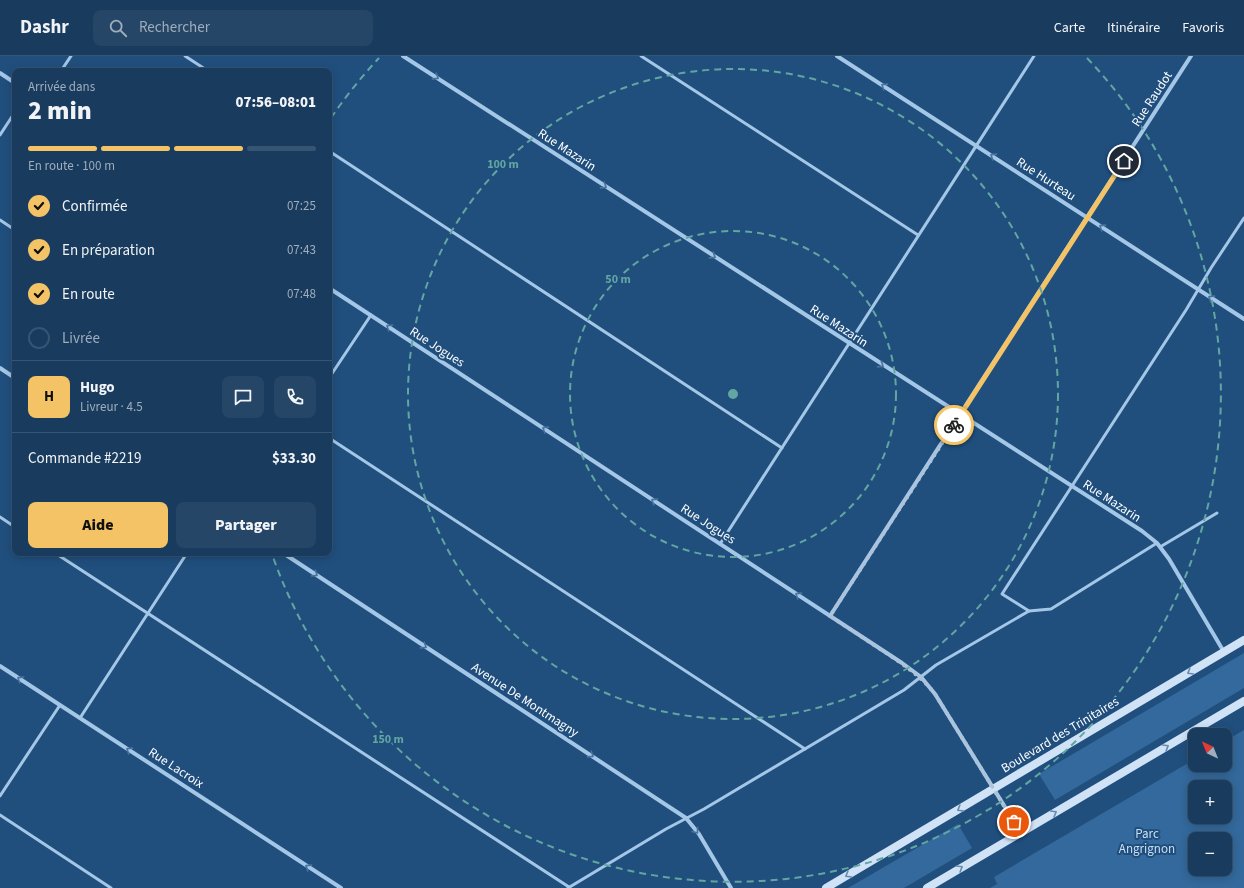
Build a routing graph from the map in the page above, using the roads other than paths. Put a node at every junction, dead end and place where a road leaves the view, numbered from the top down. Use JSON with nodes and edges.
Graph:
{"nodes":[{"id":1,"x":71,"y":56,"type":"edge"},
{"id":2,"x":185,"y":56,"type":"edge"},
{"id":3,"x":404,"y":56,"type":"edge"},
{"id":4,"x":641,"y":56,"type":"edge"},
{"id":5,"x":837,"y":56,"type":"edge"},
{"id":6,"x":1034,"y":56,"type":"edge"},
{"id":7,"x":1191,"y":56,"type":"edge"},
{"id":8,"x":64,"y":68,"type":"edge"},
{"id":9,"x":203,"y":68,"type":"edge"},
{"id":10,"x":0,"y":73,"type":"edge"},
{"id":11,"x":12,"y":80,"type":"edge"},
{"id":12,"x":12,"y":117,"type":"edge"},
{"id":13,"x":0,"y":135,"type":"edge"},
{"id":14,"x":976,"y":146,"type":"junction"},
{"id":15,"x":332,"y":153,"type":"edge"},
{"id":16,"x":1087,"y":217,"type":"junction"},
{"id":17,"x":1244,"y":218,"type":"edge"},
{"id":18,"x":0,"y":220,"type":"edge"},
{"id":19,"x":12,"y":228,"type":"edge"},
{"id":20,"x":918,"y":235,"type":"junction"},
{"id":21,"x":332,"y":290,"type":"edge"},
{"id":22,"x":1199,"y":290,"type":"junction"},
{"id":23,"x":371,"y":315,"type":"junction"},
{"id":24,"x":1244,"y":319,"type":"edge"},
{"id":25,"x":848,"y":344,"type":"junction"},
{"id":26,"x":0,"y":368,"type":"edge"},
{"id":27,"x":332,"y":374,"type":"edge"},
{"id":28,"x":12,"y":376,"type":"edge"},
{"id":29,"x":960,"y":415,"type":"junction"},
{"id":30,"x":332,"y":440,"type":"edge"},
{"id":31,"x":782,"y":448,"type":"junction"},
{"id":32,"x":1071,"y":486,"type":"junction"},
{"id":33,"x":1217,"y":513,"type":"dead end"},
{"id":34,"x":0,"y":517,"type":"edge"},
{"id":35,"x":12,"y":525,"type":"edge"},
{"id":36,"x":720,"y":544,"type":"junction"},
{"id":37,"x":1158,"y":545,"type":"junction"},
{"id":38,"x":60,"y":556,"type":"edge"},
{"id":39,"x":185,"y":556,"type":"edge"},
{"id":40,"x":288,"y":556,"type":"edge"},
{"id":41,"x":1029,"y":611,"type":"junction"},
{"id":42,"x":148,"y":614,"type":"junction"},
{"id":43,"x":830,"y":616,"type":"junction"},
{"id":44,"x":1244,"y":640,"type":"edge"},
{"id":45,"x":1224,"y":652,"type":"junction"},
{"id":46,"x":0,"y":666,"type":"edge"},
{"id":47,"x":920,"y":677,"type":"junction"},
{"id":48,"x":1244,"y":701,"type":"edge"},
{"id":49,"x":60,"y":705,"type":"junction"},
{"id":50,"x":80,"y":718,"type":"junction"},
{"id":51,"x":805,"y":749,"type":"junction"},
{"id":52,"x":994,"y":789,"type":"junction"},
{"id":53,"x":0,"y":796,"type":"edge"},
{"id":54,"x":0,"y":815,"type":"edge"},
{"id":55,"x":686,"y":818,"type":"junction"},
{"id":56,"x":1021,"y":833,"type":"junction"},
{"id":57,"x":111,"y":888,"type":"edge"},
{"id":58,"x":341,"y":888,"type":"edge"},
{"id":59,"x":569,"y":888,"type":"edge"},
{"id":60,"x":731,"y":888,"type":"edge"},
{"id":61,"x":826,"y":888,"type":"edge"},
{"id":62,"x":927,"y":888,"type":"edge"}],
"edges":[{"from":1,"to":8,"type":"lane"},
{"from":2,"to":9,"type":"lane"},
{"from":3,"to":25,"type":"street","name":"Rue Mazarin","one_way":true},
{"from":4,"to":20,"type":"lane"},
{"from":14,"to":5,"type":"street","name":"Rue Hurteau","one_way":true},
{"from":6,"to":14,"type":"lane"},
{"from":7,"to":16,"type":"street","name":"Rue Raudot"},
{"from":10,"to":11,"type":"street"},
{"from":12,"to":13,"type":"lane"},
{"from":16,"to":14,"type":"street","name":"Rue Hurteau","one_way":true},
{"from":14,"to":20,"type":"lane"},
{"from":15,"to":31,"type":"lane"},
{"from":22,"to":16,"type":"street","name":"Rue Hurteau","one_way":true},
{"from":16,"to":29,"type":"street","name":"Rue Raudot"},
{"from":17,"to":22,"type":"lane"},
{"from":18,"to":19,"type":"lane"},
{"from":20,"to":25,"type":"lane"},
{"from":21,"to":23,"type":"street","name":"Rue Jogues"},
{"from":24,"to":22,"type":"street","name":"Rue Hurteau","one_way":true},
{"from":22,"to":32,"type":"lane"},
{"from":23,"to":27,"type":"lane"},
{"from":36,"to":23,"type":"street","name":"Rue Jogues","one_way":true},
{"from":25,"to":29,"type":"street","name":"Rue Mazarin","one_way":true},
{"from":25,"to":31,"type":"lane"},
{"from":26,"to":28,"type":"street"},
{"from":29,"to":32,"type":"street","name":"Rue Mazarin"},
{"from":29,"to":43,"type":"street","name":"Rue Raudot"},
{"from":30,"to":51,"type":"lane"},
{"from":31,"to":36,"type":"lane"},
{"from":32,"to":37,"type":"street","name":"Rue Mazarin"},
{"from":32,"to":41,"type":"lane"},
{"from":33,"to":37,"type":"lane"},
{"from":34,"to":35,"type":"lane"},
{"from":43,"to":36,"type":"street","name":"Rue Jogues","one_way":true},
{"from":37,"to":41,"type":"lane"},
{"from":37,"to":45,"type":"street","name":"Rue Mazarin"},
{"from":38,"to":42,"type":"lane"},
{"from":39,"to":42,"type":"lane"},
{"from":40,"to":55,"type":"street","name":"Avenue De Montmagny","one_way":true},
{"from":41,"to":47,"type":"lane"},
{"from":42,"to":50,"type":"lane"},
{"from":42,"to":59,"type":"lane"},
{"from":43,"to":47,"type":"street","name":"Rue Jogues"},
{"from":44,"to":45,"type":"main road","name":"Boulevard des Trinitaires"},
{"from":45,"to":52,"type":"main road","name":"Boulevard des Trinitaires","one_way":true},
{"from":49,"to":46,"type":"street","name":"Rue Lacroix","one_way":true},
{"from":47,"to":51,"type":"lane"},
{"from":47,"to":52,"type":"street","name":"Rue Jogues"},
{"from":56,"to":48,"type":"main road","one_way":true},
{"from":49,"to":50,"type":"street","name":"Rue Lacroix"},
{"from":49,"to":53,"type":"lane"},
{"from":58,"to":50,"type":"street","name":"Rue Lacroix","one_way":true},
{"from":51,"to":55,"type":"lane"},
{"from":52,"to":56,"type":"street","name":"Rue Jogues"},
{"from":52,"to":61,"type":"main road","name":"Boulevard des Trinitaires","one_way":true},
{"from":54,"to":57,"type":"lane"},
{"from":55,"to":59,"type":"lane"},
{"from":55,"to":60,"type":"street","name":"Avenue De Montmagny","one_way":true},
{"from":62,"to":56,"type":"main road","one_way":true}]}
